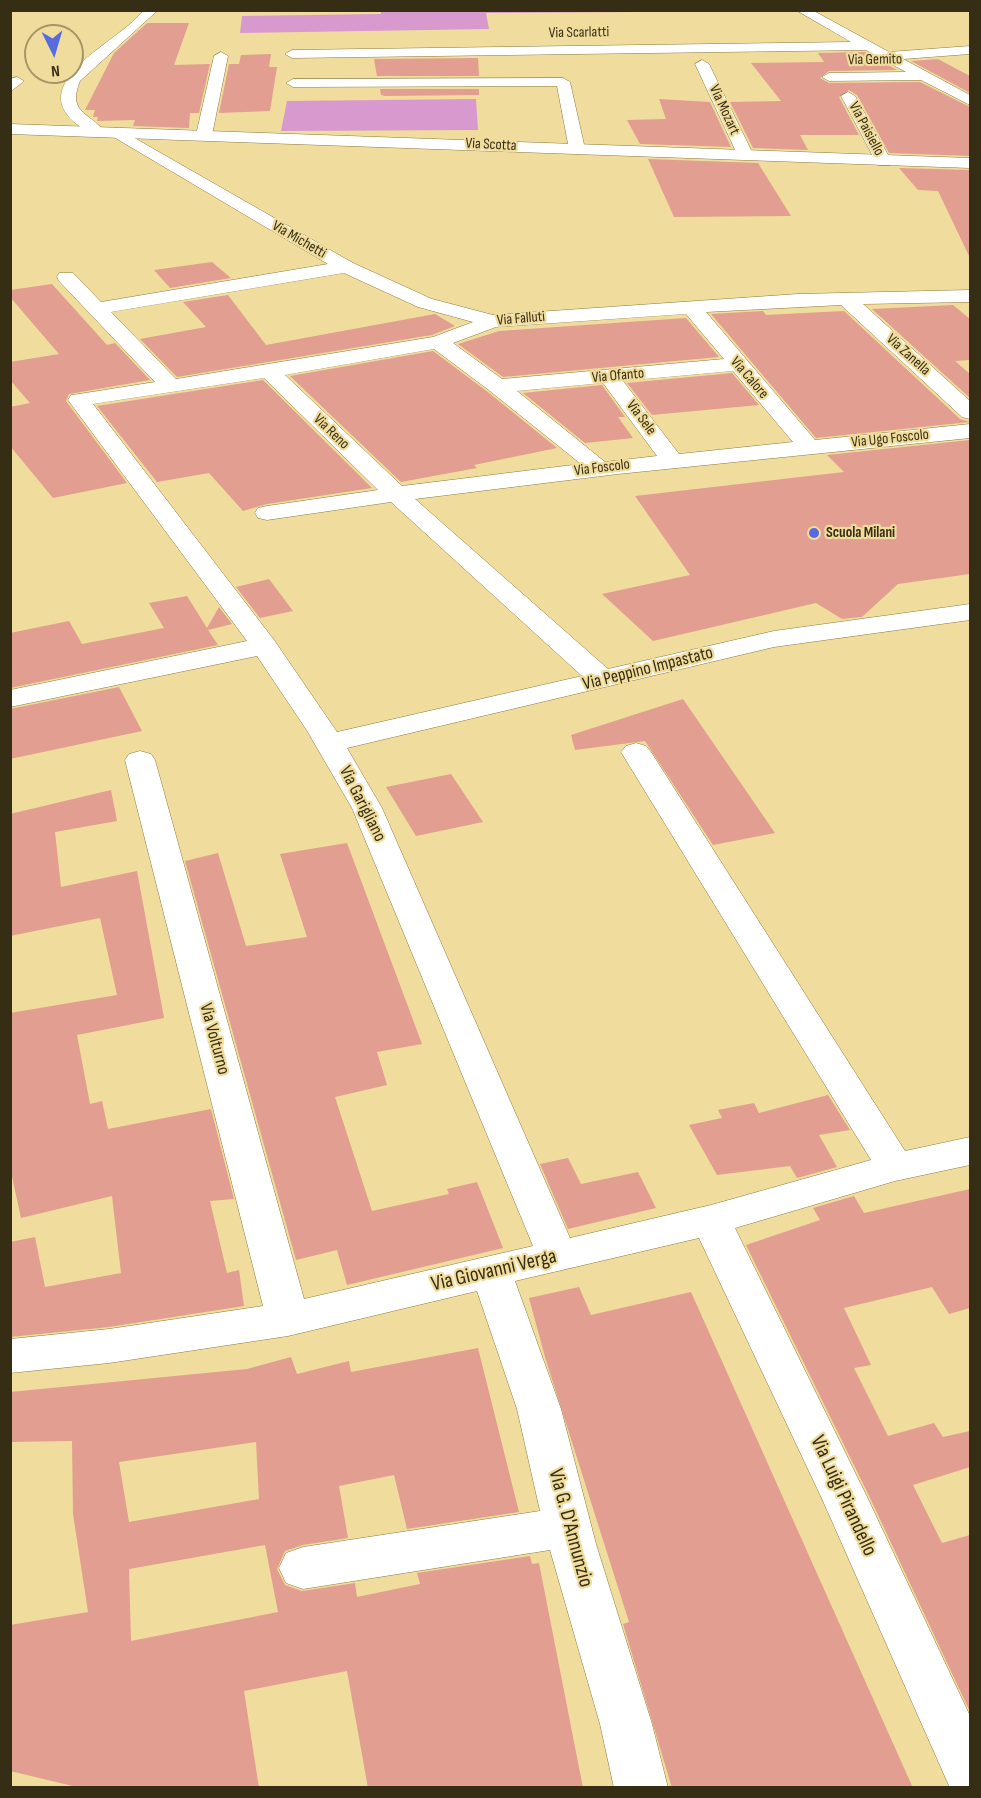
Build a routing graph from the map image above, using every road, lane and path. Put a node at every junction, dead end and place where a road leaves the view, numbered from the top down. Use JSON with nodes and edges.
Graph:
{"nodes":[{"id":1,"x":152,"y":10,"type":"edge"},
{"id":2,"x":830,"y":12,"type":"edge"},
{"id":3,"x":805,"y":13,"type":"edge"},
{"id":4,"x":866,"y":46,"type":"junction"},
{"id":5,"x":970,"y":50,"type":"edge"},
{"id":6,"x":292,"y":54,"type":"dead end"},
{"id":7,"x":221,"y":56,"type":"dead end"},
{"id":8,"x":885,"y":56,"type":"junction"},
{"id":9,"x":702,"y":64,"type":"dead end"},
{"id":10,"x":921,"y":76,"type":"junction"},
{"id":11,"x":829,"y":77,"type":"dead end"},
{"id":12,"x":292,"y":83,"type":"dead end"},
{"id":13,"x":848,"y":96,"type":"dead end"},
{"id":14,"x":967,"y":97,"type":"edge"},
{"id":15,"x":10,"y":129,"type":"edge"},
{"id":16,"x":97,"y":132,"type":"junction"},
{"id":17,"x":117,"y":133,"type":"junction"},
{"id":18,"x":204,"y":135,"type":"junction"},
{"id":19,"x":577,"y":149,"type":"junction"},
{"id":20,"x":746,"y":156,"type":"junction"},
{"id":21,"x":884,"y":162,"type":"junction"},
{"id":22,"x":970,"y":163,"type":"edge"},
{"id":23,"x":346,"y":267,"type":"junction"},
{"id":24,"x":66,"y":277,"type":"dead end"},
{"id":25,"x":970,"y":296,"type":"edge"},
{"id":26,"x":845,"y":298,"type":"junction"},
{"id":27,"x":691,"y":307,"type":"junction"},
{"id":28,"x":97,"y":309,"type":"junction"},
{"id":29,"x":493,"y":321,"type":"junction"},
{"id":30,"x":438,"y":342,"type":"junction"},
{"id":31,"x":737,"y":364,"type":"junction"},
{"id":32,"x":268,"y":371,"type":"junction"},
{"id":33,"x":609,"y":376,"type":"junction"},
{"id":34,"x":170,"y":385,"type":"junction"},
{"id":35,"x":498,"y":386,"type":"junction"},
{"id":36,"x":79,"y":400,"type":"joint"},
{"id":37,"x":970,"y":412,"type":"edge"},
{"id":38,"x":970,"y":430,"type":"edge"},
{"id":39,"x":809,"y":447,"type":"junction"},
{"id":40,"x":672,"y":460,"type":"junction"},
{"id":41,"x":599,"y":468,"type":"junction"},
{"id":42,"x":395,"y":493,"type":"junction"},
{"id":43,"x":267,"y":513,"type":"dead end"},
{"id":44,"x":970,"y":612,"type":"edge"},
{"id":45,"x":264,"y":646,"type":"junction"},
{"id":46,"x":603,"y":680,"type":"junction"},
{"id":47,"x":10,"y":699,"type":"edge"},
{"id":48,"x":330,"y":743,"type":"junction"},
{"id":49,"x":636,"y":752,"type":"dead end"},
{"id":50,"x":140,"y":760,"type":"dead end"},
{"id":51,"x":970,"y":1151,"type":"edge"},
{"id":52,"x":895,"y":1167,"type":"junction"},
{"id":53,"x":711,"y":1220,"type":"junction"},
{"id":54,"x":558,"y":1256,"type":"junction"},
{"id":55,"x":491,"y":1272,"type":"junction"},
{"id":56,"x":288,"y":1319,"type":"junction"},
{"id":57,"x":10,"y":1356,"type":"edge"},
{"id":58,"x":568,"y":1527,"type":"junction"},
{"id":59,"x":303,"y":1568,"type":"dead end"},
{"id":60,"x":970,"y":1773,"type":"edge"},
{"id":61,"x":641,"y":1788,"type":"edge"}],
"edges":[{"from":1,"to":16,"type":"street"},
{"from":2,"to":3,"type":"street"},
{"from":3,"to":4,"type":"street"},
{"from":4,"to":6,"type":"street","name":"Via Scarlatti"},
{"from":4,"to":8,"type":"street"},
{"from":5,"to":8,"type":"street"},
{"from":7,"to":18,"type":"street"},
{"from":8,"to":10,"type":"street"},
{"from":9,"to":20,"type":"street","name":"Via Mozart"},
{"from":10,"to":11,"type":"street","name":"Via Gemito"},
{"from":10,"to":14,"type":"street"},
{"from":12,"to":19,"type":"street"},
{"from":13,"to":21,"type":"street","name":"Via Paisiello"},
{"from":15,"to":16,"type":"street","name":"Via Scotta"},
{"from":16,"to":17,"type":"street","name":"Via Scotta"},
{"from":17,"to":18,"type":"street","name":"Via Scotta"},
{"from":17,"to":23,"type":"street","name":"Via Michetti"},
{"from":18,"to":19,"type":"street","name":"Via Scotta"},
{"from":19,"to":20,"type":"street","name":"Via Scotta"},
{"from":20,"to":21,"type":"street","name":"Via Scotta"},
{"from":21,"to":22,"type":"street","name":"Via Scotta"},
{"from":23,"to":28,"type":"street"},
{"from":23,"to":29,"type":"street","name":"Via Michetti"},
{"from":24,"to":28,"type":"street"},
{"from":25,"to":26,"type":"street","name":"Via Falluti"},
{"from":26,"to":27,"type":"street","name":"Via Falluti"},
{"from":26,"to":37,"type":"street","name":"Via Zanella"},
{"from":27,"to":29,"type":"street","name":"Via Falluti"},
{"from":27,"to":31,"type":"street","name":"Via Calore"},
{"from":28,"to":34,"type":"street"},
{"from":29,"to":30,"type":"street","name":"Via Falluti"},
{"from":30,"to":32,"type":"street","name":"Via Falluti"},
{"from":30,"to":35,"type":"street"},
{"from":31,"to":33,"type":"street","name":"Via Ofanto"},
{"from":31,"to":39,"type":"street","name":"Via Calore"},
{"from":32,"to":34,"type":"street","name":"Via Falluti"},
{"from":32,"to":42,"type":"street","name":"Via Reno"},
{"from":33,"to":35,"type":"street","name":"Via Ofanto"},
{"from":33,"to":40,"type":"street","name":"Via Sele"},
{"from":34,"to":36,"type":"street","name":"Via Falluti"},
{"from":35,"to":41,"type":"street"},
{"from":36,"to":45,"type":"street","name":"Via Garigliano"},
{"from":38,"to":39,"type":"street","name":"Via Ugo Foscolo"},
{"from":39,"to":40,"type":"street","name":"Via Foscolo"},
{"from":40,"to":41,"type":"street","name":"Via Foscolo"},
{"from":41,"to":42,"type":"street","name":"Via Foscolo"},
{"from":42,"to":43,"type":"street","name":"Via Foscolo"},
{"from":42,"to":46,"type":"street","name":"Via Reno"},
{"from":44,"to":46,"type":"street","name":"Via Peppino Impastato"},
{"from":45,"to":47,"type":"street"},
{"from":45,"to":48,"type":"street","name":"Via Garigliano"},
{"from":46,"to":48,"type":"street","name":"Via Peppino Impastato"},
{"from":48,"to":54,"type":"street","name":"Via Garigliano"},
{"from":49,"to":52,"type":"street"},
{"from":50,"to":56,"type":"street","name":"Via Volturno"},
{"from":51,"to":52,"type":"street","name":"Via Giovanni Verga"},
{"from":52,"to":53,"type":"street","name":"Via Giovanni Verga"},
{"from":53,"to":54,"type":"street","name":"Via Giovanni Verga"},
{"from":53,"to":60,"type":"street","name":"Via Luigi Pirandello"},
{"from":54,"to":55,"type":"street","name":"Via Giovanni Verga"},
{"from":55,"to":56,"type":"street","name":"Via Giovanni Verga"},
{"from":55,"to":58,"type":"street","name":"Via G. D'Annunzio"},
{"from":56,"to":57,"type":"street","name":"Via Giovanni Verga"},
{"from":58,"to":59,"type":"street"},
{"from":58,"to":61,"type":"street","name":"Via G. D'Annunzio"}]}
